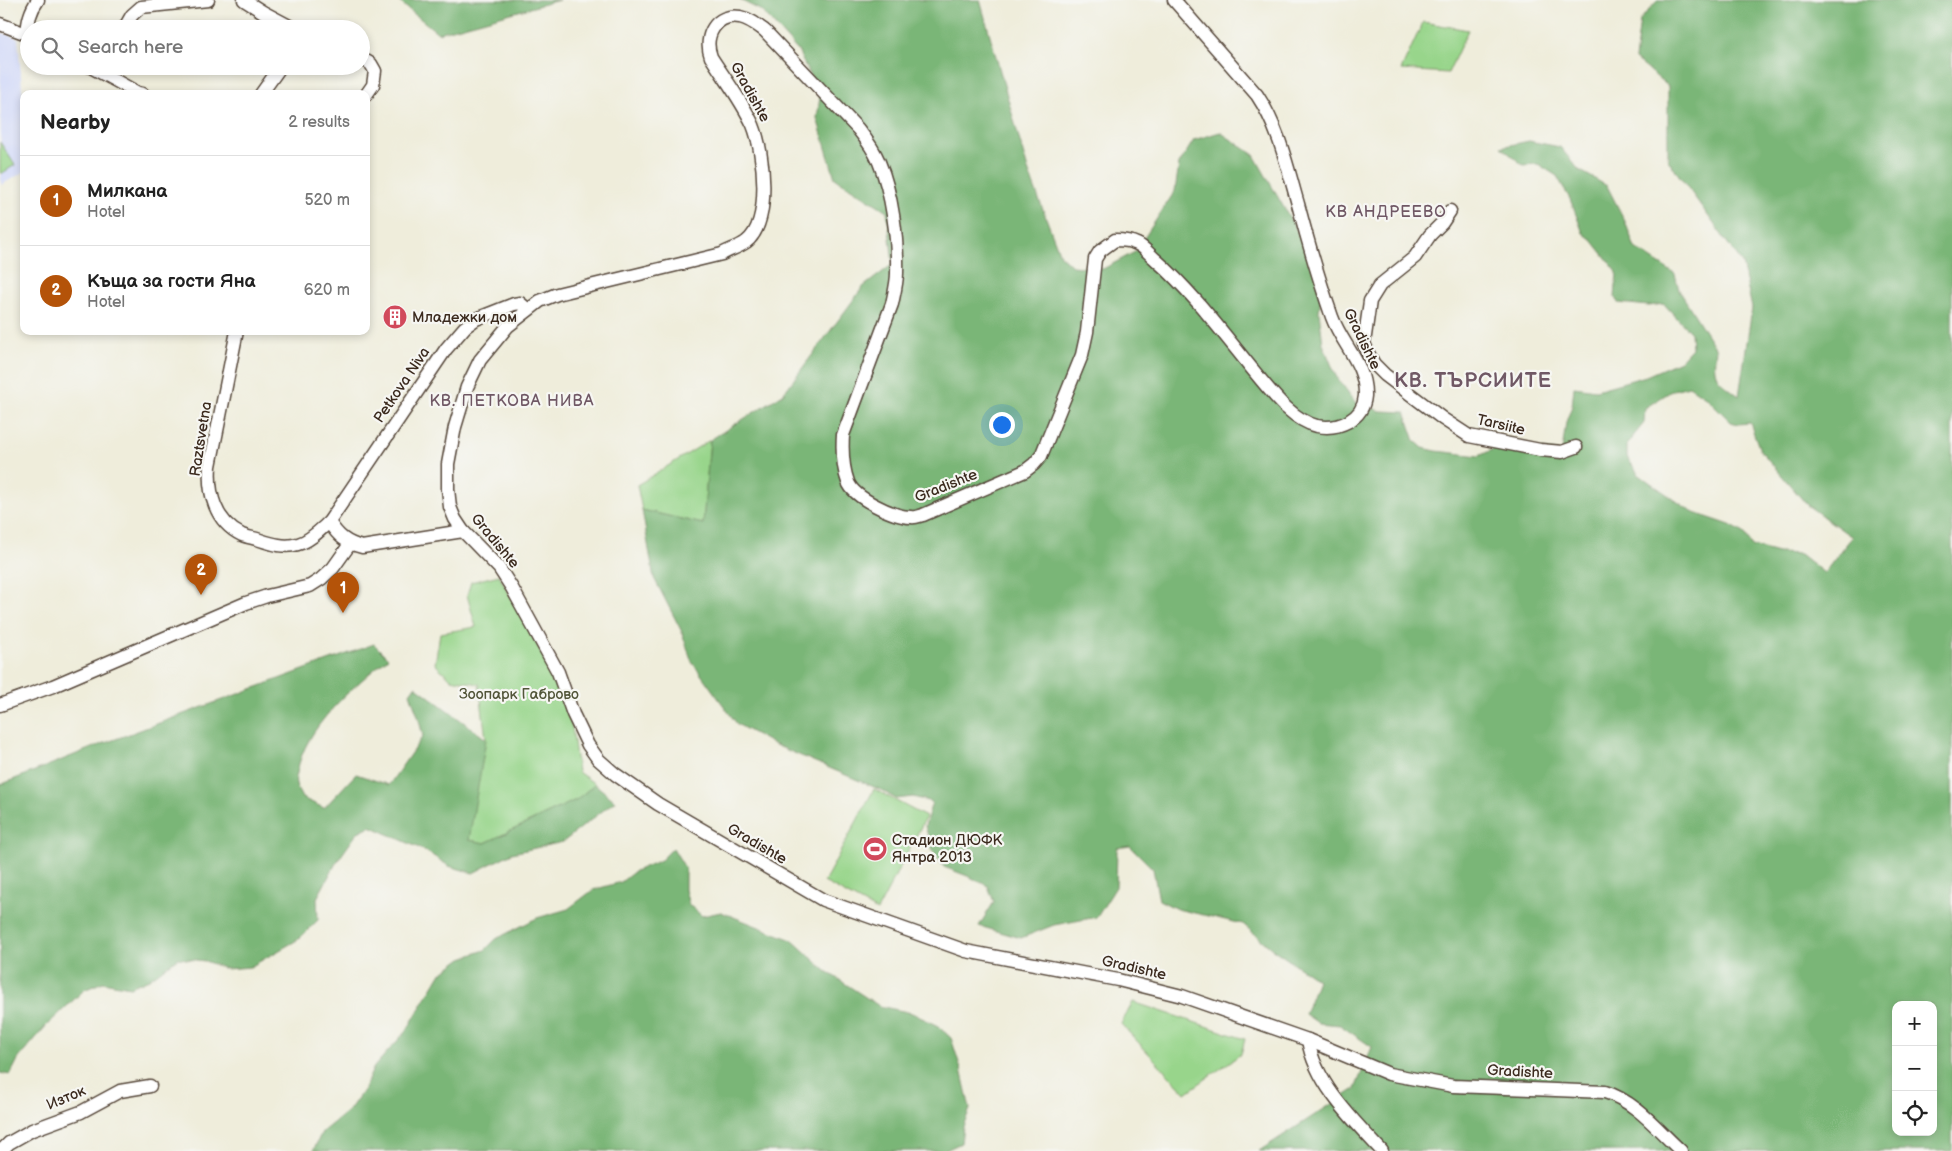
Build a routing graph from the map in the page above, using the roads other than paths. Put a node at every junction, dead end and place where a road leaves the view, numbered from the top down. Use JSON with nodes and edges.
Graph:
{"nodes":[{"id":1,"x":38,"y":0,"type":"edge"},
{"id":2,"x":208,"y":0,"type":"edge"},
{"id":3,"x":244,"y":0,"type":"edge"},
{"id":4,"x":1174,"y":0,"type":"edge"},
{"id":5,"x":28,"y":20,"type":"edge"},
{"id":6,"x":129,"y":20,"type":"edge"},
{"id":7,"x":278,"y":20,"type":"edge"},
{"id":8,"x":0,"y":24,"type":"edge"},
{"id":9,"x":20,"y":32,"type":"edge"},
{"id":10,"x":370,"y":63,"type":"edge"},
{"id":11,"x":108,"y":75,"type":"edge"},
{"id":12,"x":275,"y":75,"type":"edge"},
{"id":13,"x":133,"y":90,"type":"edge"},
{"id":14,"x":264,"y":90,"type":"edge"},
{"id":15,"x":370,"y":90,"type":"edge"},
{"id":16,"x":1450,"y":211,"type":"dead end"},
{"id":17,"x":528,"y":310,"type":"junction"},
{"id":18,"x":236,"y":335,"type":"edge"},
{"id":19,"x":1364,"y":343,"type":"junction"},
{"id":20,"x":1350,"y":349,"type":"junction"},
{"id":21,"x":1576,"y":447,"type":"dead end"},
{"id":22,"x":329,"y":522,"type":"junction"},
{"id":23,"x":463,"y":531,"type":"junction"},
{"id":24,"x":350,"y":544,"type":"junction"},
{"id":25,"x":0,"y":705,"type":"edge"},
{"id":26,"x":1308,"y":1040,"type":"junction"},
{"id":27,"x":150,"y":1086,"type":"dead end"},
{"id":28,"x":0,"y":1150,"type":"edge"},
{"id":29,"x":1382,"y":1151,"type":"edge"},
{"id":30,"x":1681,"y":1151,"type":"edge"}],
"edges":[{"from":1,"to":5,"type":"street"},
{"from":2,"to":6,"type":"street"},
{"from":3,"to":7,"type":"street"},
{"from":4,"to":20,"type":"street","name":"Gradishte"},
{"from":8,"to":9,"type":"street"},
{"from":10,"to":15,"type":"street"},
{"from":11,"to":13,"type":"street"},
{"from":12,"to":14,"type":"street"},
{"from":16,"to":19,"type":"street"},
{"from":17,"to":20,"type":"street","name":"Gradishte"},
{"from":17,"to":22,"type":"street","name":"Petkova Niva"},
{"from":17,"to":23,"type":"street","name":"Gradishte"},
{"from":18,"to":22,"type":"street","name":"Raztsvetna"},
{"from":19,"to":20,"type":"street"},
{"from":19,"to":21,"type":"street","name":"Tarsiite"},
{"from":22,"to":24,"type":"street"},
{"from":23,"to":24,"type":"street"},
{"from":23,"to":26,"type":"street","name":"Gradishte"},
{"from":24,"to":25,"type":"street"},
{"from":26,"to":29,"type":"street"},
{"from":26,"to":30,"type":"street","name":"Gradishte"},
{"from":27,"to":28,"type":"street","name":"Изток"}]}
